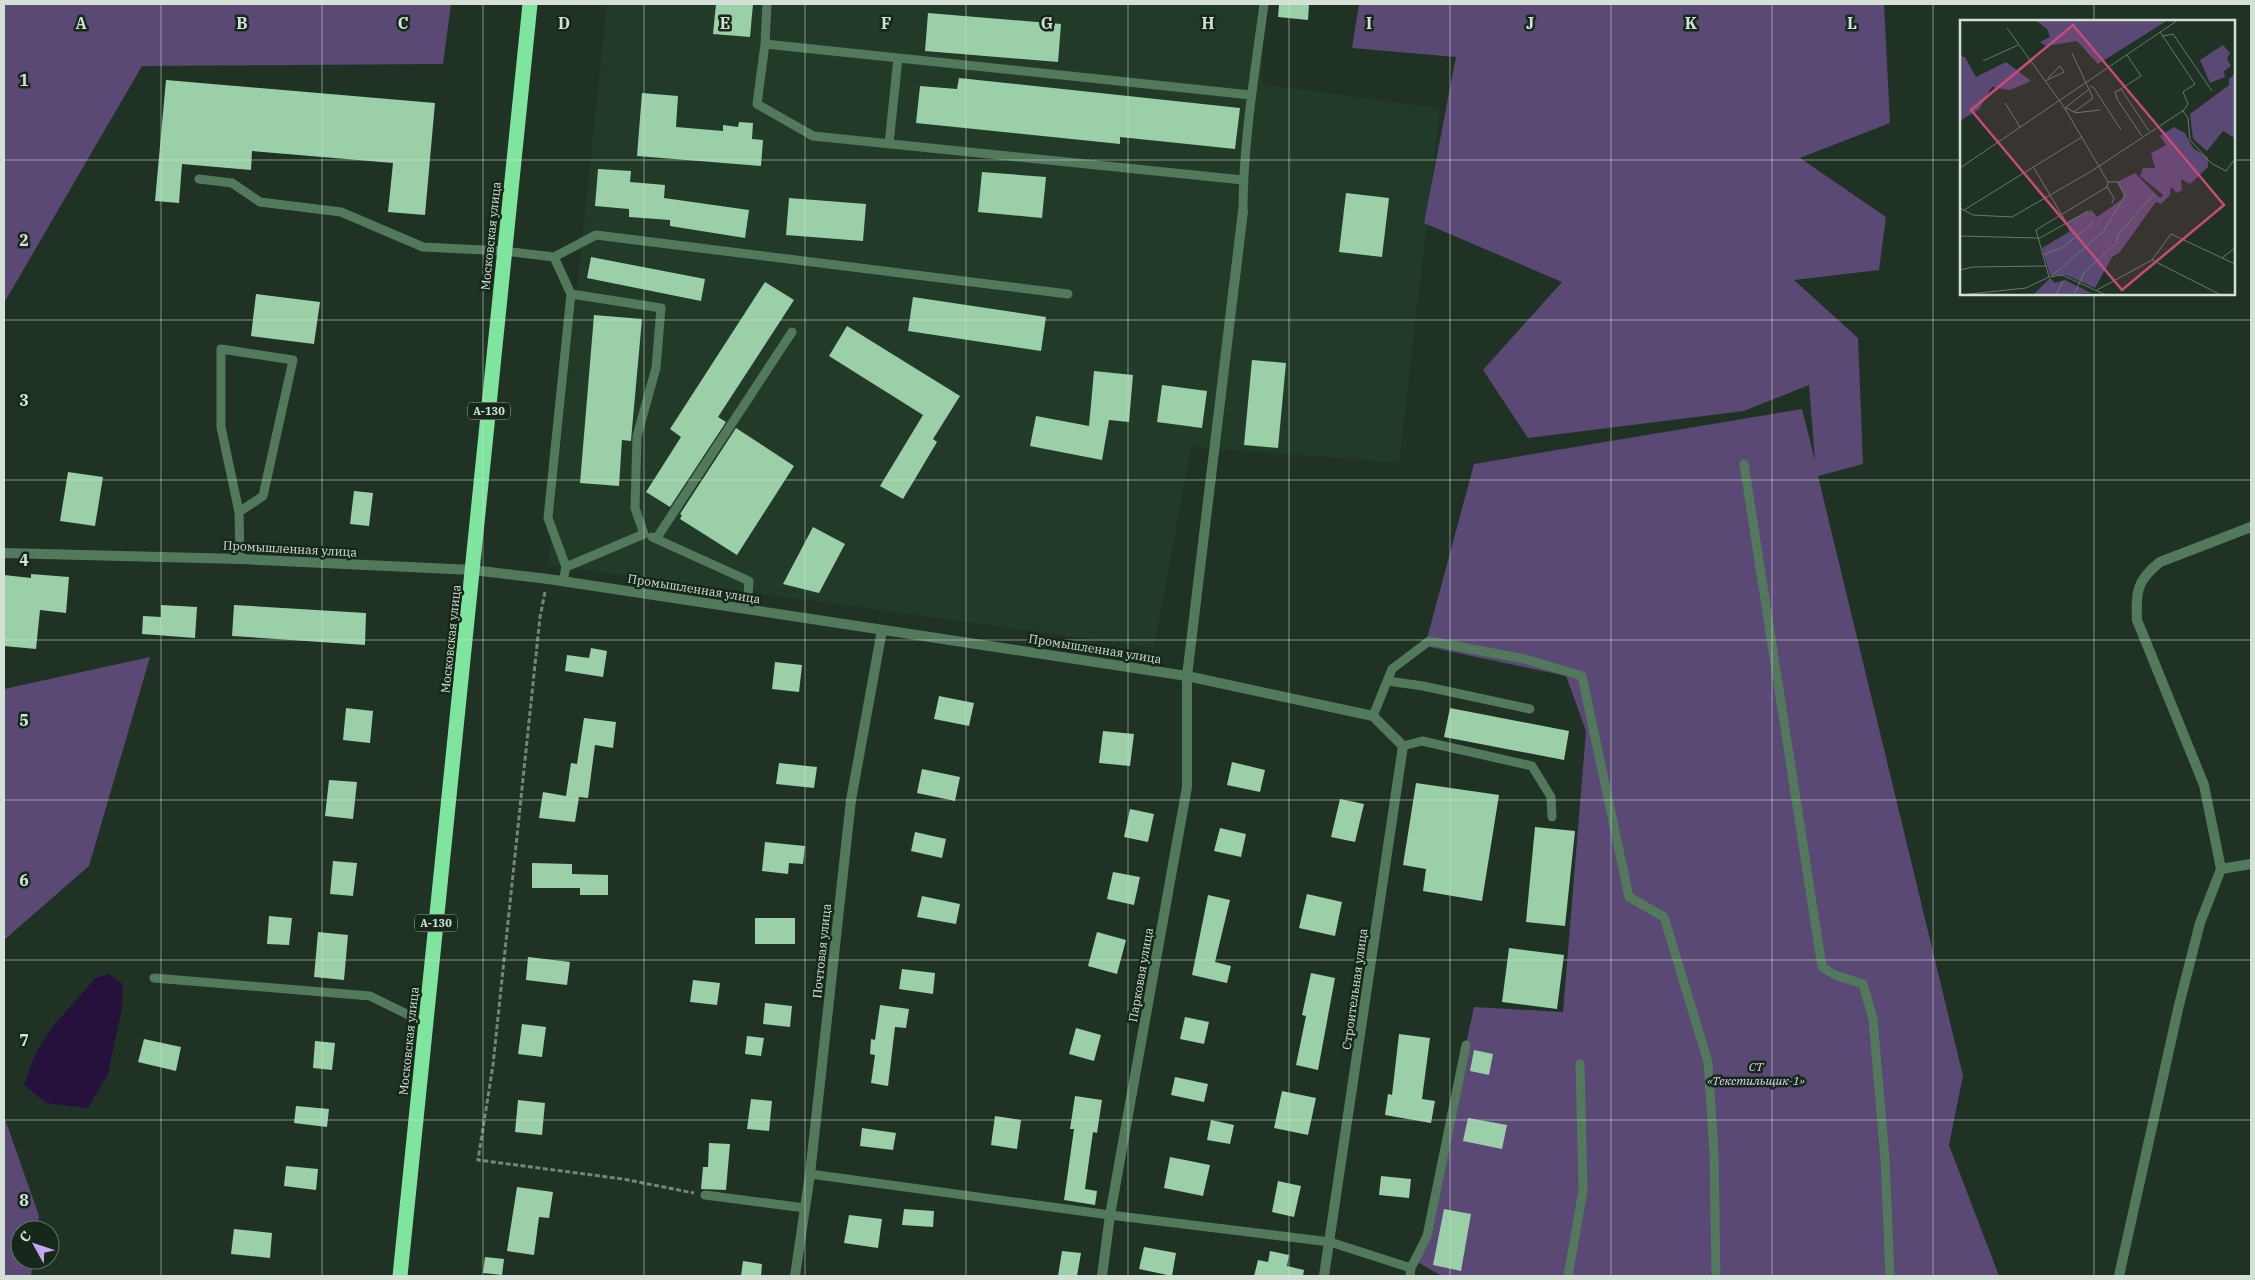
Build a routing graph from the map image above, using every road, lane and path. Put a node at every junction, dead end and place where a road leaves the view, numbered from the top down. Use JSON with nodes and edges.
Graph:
{"nodes":[{"id":1,"x":530,"y":4,"type":"edge"},
{"id":2,"x":767,"y":4,"type":"edge"},
{"id":3,"x":1264,"y":4,"type":"edge"},
{"id":4,"x":764,"y":44,"type":"junction"},
{"id":5,"x":898,"y":58,"type":"junction"},
{"id":6,"x":1251,"y":95,"type":"junction"},
{"id":7,"x":889,"y":144,"type":"junction"},
{"id":8,"x":199,"y":179,"type":"dead end"},
{"id":9,"x":1243,"y":180,"type":"junction"},
{"id":10,"x":1243,"y":211,"type":"joint"},
{"id":11,"x":504,"y":252,"type":"junction"},
{"id":12,"x":554,"y":257,"type":"junction"},
{"id":13,"x":571,"y":294,"type":"junction"},
{"id":14,"x":1068,"y":294,"type":"dead end"},
{"id":15,"x":792,"y":332,"type":"dead end"},
{"id":16,"x":1744,"y":464,"type":"dead end"},
{"id":17,"x":239,"y":512,"type":"junction"},
{"id":18,"x":2251,"y":527,"type":"edge"},
{"id":19,"x":644,"y":534,"type":"junction"},
{"id":20,"x":656,"y":539,"type":"junction"},
{"id":21,"x":4,"y":553,"type":"edge"},
{"id":22,"x":240,"y":559,"type":"junction"},
{"id":23,"x":566,"y":567,"type":"junction"},
{"id":24,"x":473,"y":570,"type":"junction"},
{"id":25,"x":548,"y":579,"type":"junction"},
{"id":26,"x":563,"y":581,"type":"junction"},
{"id":27,"x":747,"y":609,"type":"junction"},
{"id":28,"x":882,"y":630,"type":"junction"},
{"id":29,"x":1187,"y":676,"type":"junction"},
{"id":30,"x":1388,"y":682,"type":"junction"},
{"id":31,"x":1530,"y":709,"type":"dead end"},
{"id":32,"x":1373,"y":716,"type":"junction"},
{"id":33,"x":1403,"y":746,"type":"junction"},
{"id":34,"x":1552,"y":817,"type":"dead end"},
{"id":35,"x":2251,"y":864,"type":"edge"},
{"id":36,"x":2221,"y":869,"type":"junction"},
{"id":37,"x":154,"y":978,"type":"dead end"},
{"id":38,"x":425,"y":1023,"type":"junction"},
{"id":39,"x":1466,"y":1045,"type":"dead end"},
{"id":40,"x":1580,"y":1064,"type":"dead end"},
{"id":41,"x":810,"y":1174,"type":"junction"},
{"id":42,"x":705,"y":1195,"type":"joint"},
{"id":43,"x":805,"y":1208,"type":"junction"},
{"id":44,"x":1110,"y":1215,"type":"junction"},
{"id":45,"x":1330,"y":1242,"type":"junction"},
{"id":46,"x":1411,"y":1272,"type":"edge"},
{"id":47,"x":400,"y":1276,"type":"edge"},
{"id":48,"x":795,"y":1276,"type":"edge"},
{"id":49,"x":1102,"y":1276,"type":"edge"},
{"id":50,"x":1324,"y":1276,"type":"edge"},
{"id":51,"x":1568,"y":1276,"type":"edge"},
{"id":52,"x":1716,"y":1276,"type":"edge"},
{"id":53,"x":1890,"y":1276,"type":"edge"},
{"id":54,"x":2119,"y":1276,"type":"edge"}],
"edges":[{"from":1,"to":11,"type":"highway","name":"Московская улица","number":"А-130"},
{"from":2,"to":4,"type":"lane"},
{"from":3,"to":6,"type":"lane"},
{"from":4,"to":5,"type":"lane"},
{"from":4,"to":7,"type":"lane"},
{"from":5,"to":6,"type":"lane"},
{"from":5,"to":7,"type":"lane"},
{"from":6,"to":9,"type":"lane"},
{"from":7,"to":9,"type":"lane"},
{"from":8,"to":11,"type":"lane"},
{"from":9,"to":10,"type":"lane"},
{"from":10,"to":29,"type":"street","name":"Парковая улица"},
{"from":11,"to":12,"type":"lane"},
{"from":11,"to":24,"type":"highway","name":"Московская улица","number":"А-130"},
{"from":12,"to":13,"type":"lane"},
{"from":12,"to":14,"type":"lane"},
{"from":13,"to":19,"type":"lane"},
{"from":13,"to":23,"type":"lane"},
{"from":15,"to":20,"type":"lane"},
{"from":16,"to":53,"type":"lane"},
{"from":17,"to":17,"type":"lane"},
{"from":17,"to":22,"type":"lane"},
{"from":18,"to":36,"type":"street"},
{"from":19,"to":20,"type":"lane"},
{"from":19,"to":23,"type":"lane"},
{"from":20,"to":27,"type":"lane"},
{"from":21,"to":22,"type":"street","name":"Промышленная улица"},
{"from":22,"to":24,"type":"street","name":"Промышленная улица"},
{"from":23,"to":26,"type":"lane"},
{"from":24,"to":25,"type":"street","name":"Промышленная улица"},
{"from":24,"to":38,"type":"highway","name":"Московская улица","number":"А-130"},
{"from":25,"to":26,"type":"street","name":"Промышленная улица"},
{"from":25,"to":42,"type":"path"},
{"from":26,"to":27,"type":"street","name":"Промышленная улица"},
{"from":27,"to":28,"type":"street","name":"Промышленная улица"},
{"from":28,"to":29,"type":"street","name":"Промышленная улица"},
{"from":28,"to":41,"type":"street","name":"Почтовая улица"},
{"from":29,"to":32,"type":"street","name":"Промышленная улица"},
{"from":29,"to":44,"type":"street","name":"Парковая улица"},
{"from":30,"to":31,"type":"lane"},
{"from":30,"to":32,"type":"lane"},
{"from":30,"to":52,"type":"lane"},
{"from":32,"to":33,"type":"street"},
{"from":33,"to":34,"type":"lane"},
{"from":33,"to":45,"type":"street","name":"Строительная улица"},
{"from":35,"to":36,"type":"street"},
{"from":36,"to":54,"type":"street"},
{"from":37,"to":38,"type":"lane"},
{"from":38,"to":47,"type":"highway","name":"Московская улица","number":"А-130"},
{"from":39,"to":46,"type":"lane"},
{"from":40,"to":51,"type":"lane"},
{"from":41,"to":43,"type":"street","name":"Почтовая улица"},
{"from":41,"to":44,"type":"lane"},
{"from":42,"to":43,"type":"lane"},
{"from":43,"to":48,"type":"street","name":"Почтовая улица"},
{"from":44,"to":45,"type":"lane"},
{"from":44,"to":49,"type":"street","name":"Парковая улица"},
{"from":45,"to":46,"type":"lane"},
{"from":45,"to":50,"type":"street","name":"Строительная улица"}]}
